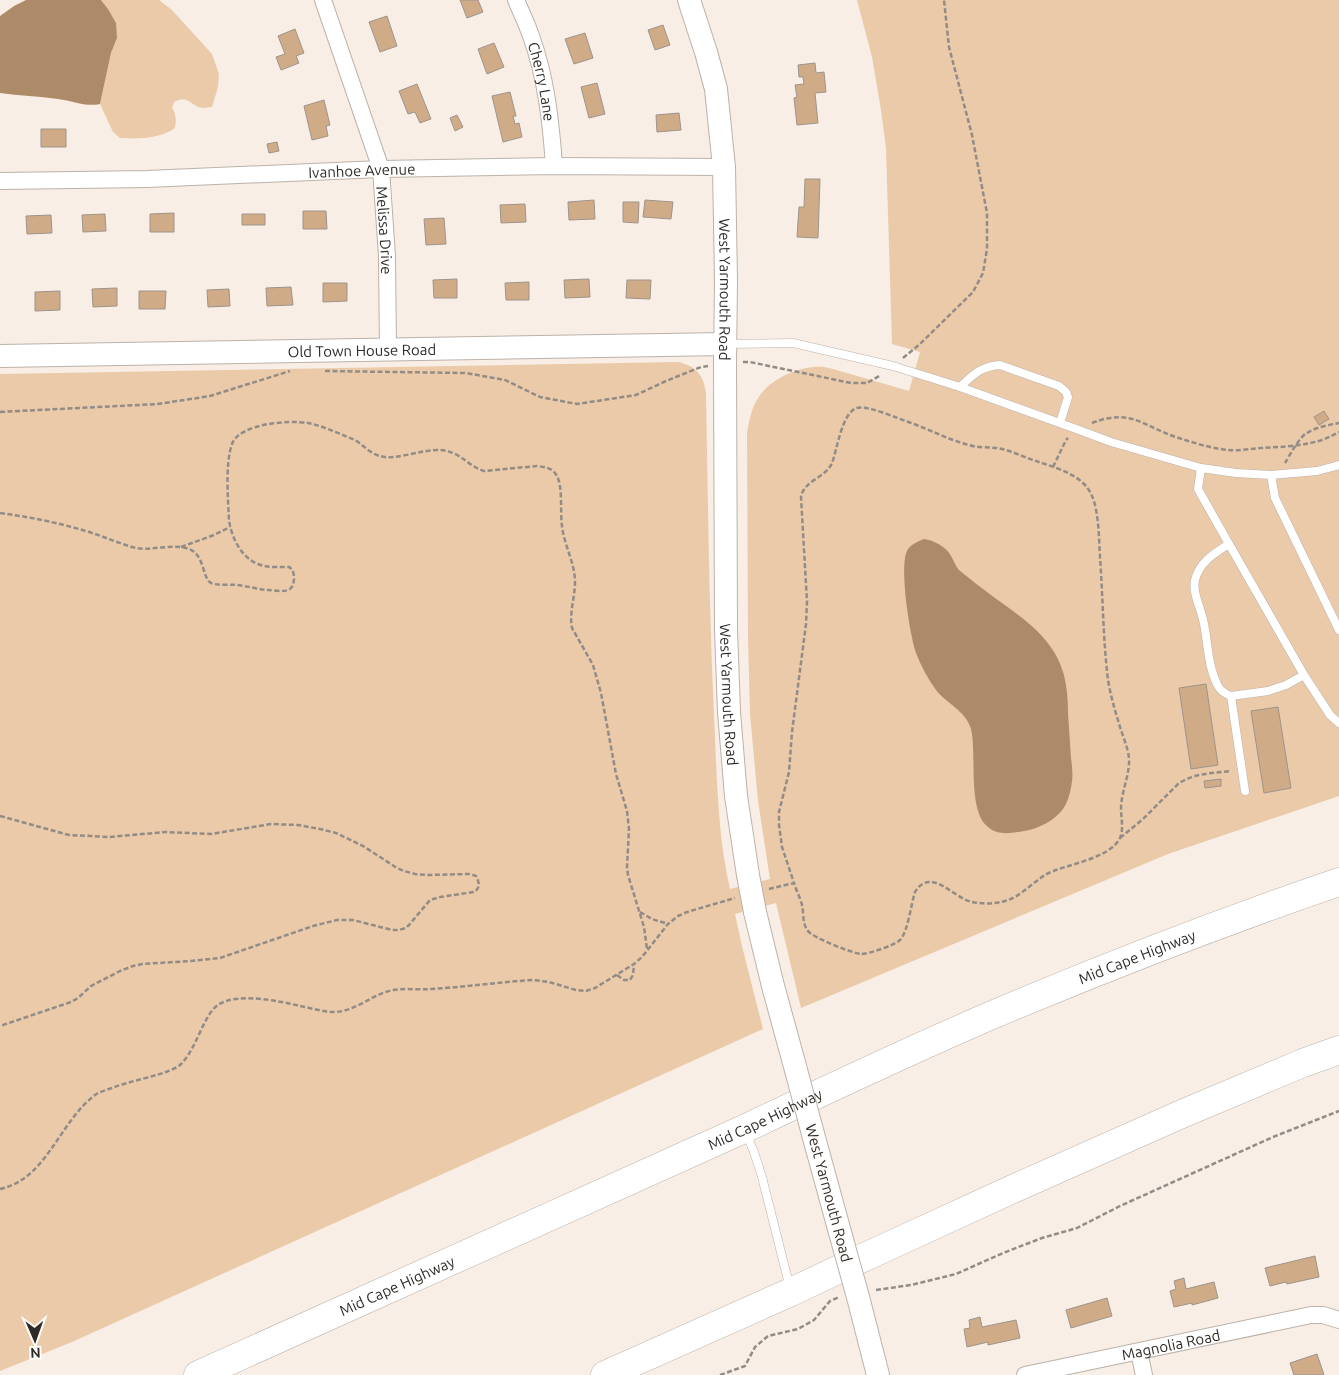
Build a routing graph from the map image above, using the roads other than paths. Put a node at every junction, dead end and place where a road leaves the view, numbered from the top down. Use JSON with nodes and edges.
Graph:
{"nodes":[{"id":1,"x":323,"y":0,"type":"edge"},
{"id":2,"x":516,"y":0,"type":"edge"},
{"id":3,"x":689,"y":0,"type":"edge"},
{"id":4,"x":554,"y":166,"type":"junction"},
{"id":5,"x":724,"y":167,"type":"junction"},
{"id":6,"x":381,"y":169,"type":"junction"},
{"id":7,"x":0,"y":181,"type":"edge"},
{"id":8,"x":725,"y":344,"type":"junction"},
{"id":9,"x":388,"y":350,"type":"junction"},
{"id":10,"x":0,"y":356,"type":"edge"},
{"id":11,"x":960,"y":387,"type":"junction"},
{"id":12,"x":1060,"y":423,"type":"junction"},
{"id":13,"x":1339,"y":465,"type":"edge"},
{"id":14,"x":1201,"y":468,"type":"junction"},
{"id":15,"x":1274,"y":475,"type":"junction"},
{"id":16,"x":1229,"y":544,"type":"junction"},
{"id":17,"x":1339,"y":630,"type":"edge"},
{"id":18,"x":1304,"y":675,"type":"junction"},
{"id":19,"x":1231,"y":696,"type":"junction"},
{"id":20,"x":1339,"y":723,"type":"edge"},
{"id":21,"x":1245,"y":791,"type":"dead end"},
{"id":22,"x":1339,"y":882,"type":"edge"},
{"id":23,"x":1339,"y":1050,"type":"edge"},
{"id":24,"x":744,"y":1129,"type":"junction"},
{"id":25,"x":791,"y":1292,"type":"junction"},
{"id":26,"x":1339,"y":1320,"type":"edge"},
{"id":27,"x":1139,"y":1352,"type":"junction"},
{"id":28,"x":198,"y":1375,"type":"edge"},
{"id":29,"x":605,"y":1375,"type":"edge"},
{"id":30,"x":878,"y":1375,"type":"edge"},
{"id":31,"x":1025,"y":1375,"type":"edge"},
{"id":32,"x":1144,"y":1375,"type":"edge"}],
"edges":[{"from":1,"to":6,"type":"street","name":"Melissa Drive"},
{"from":2,"to":4,"type":"street","name":"Cherry Lane"},
{"from":3,"to":5,"type":"main road","name":"West Yarmouth Road"},
{"from":4,"to":5,"type":"street","name":"Ivanhoe Avenue"},
{"from":4,"to":6,"type":"street","name":"Ivanhoe Avenue"},
{"from":5,"to":8,"type":"main road","name":"West Yarmouth Road"},
{"from":6,"to":7,"type":"street","name":"Ivanhoe Avenue"},
{"from":6,"to":9,"type":"street","name":"Melissa Drive"},
{"from":8,"to":9,"type":"main road","name":"Old Town House Road"},
{"from":8,"to":11,"type":"lane"},
{"from":8,"to":30,"type":"main road","name":"West Yarmouth Road","bridge":true},
{"from":9,"to":10,"type":"main road","name":"Old Town House Road"},
{"from":11,"to":12,"type":"lane"},
{"from":11,"to":12,"type":"lane"},
{"from":12,"to":14,"type":"lane"},
{"from":13,"to":15,"type":"lane"},
{"from":14,"to":15,"type":"lane"},
{"from":14,"to":16,"type":"lane"},
{"from":15,"to":17,"type":"lane"},
{"from":16,"to":18,"type":"lane"},
{"from":16,"to":19,"type":"lane"},
{"from":18,"to":19,"type":"lane"},
{"from":18,"to":20,"type":"lane"},
{"from":19,"to":21,"type":"lane"},
{"from":22,"to":24,"type":"highway","name":"Mid Cape Highway"},
{"from":23,"to":25,"type":"highway"},
{"from":24,"to":25,"type":"lane"},
{"from":24,"to":28,"type":"highway","name":"Mid Cape Highway"},
{"from":25,"to":29,"type":"highway"},
{"from":26,"to":27,"type":"street","name":"Magnolia Road"},
{"from":27,"to":31,"type":"street","name":"Magnolia Road"},
{"from":27,"to":32,"type":"street"}]}
